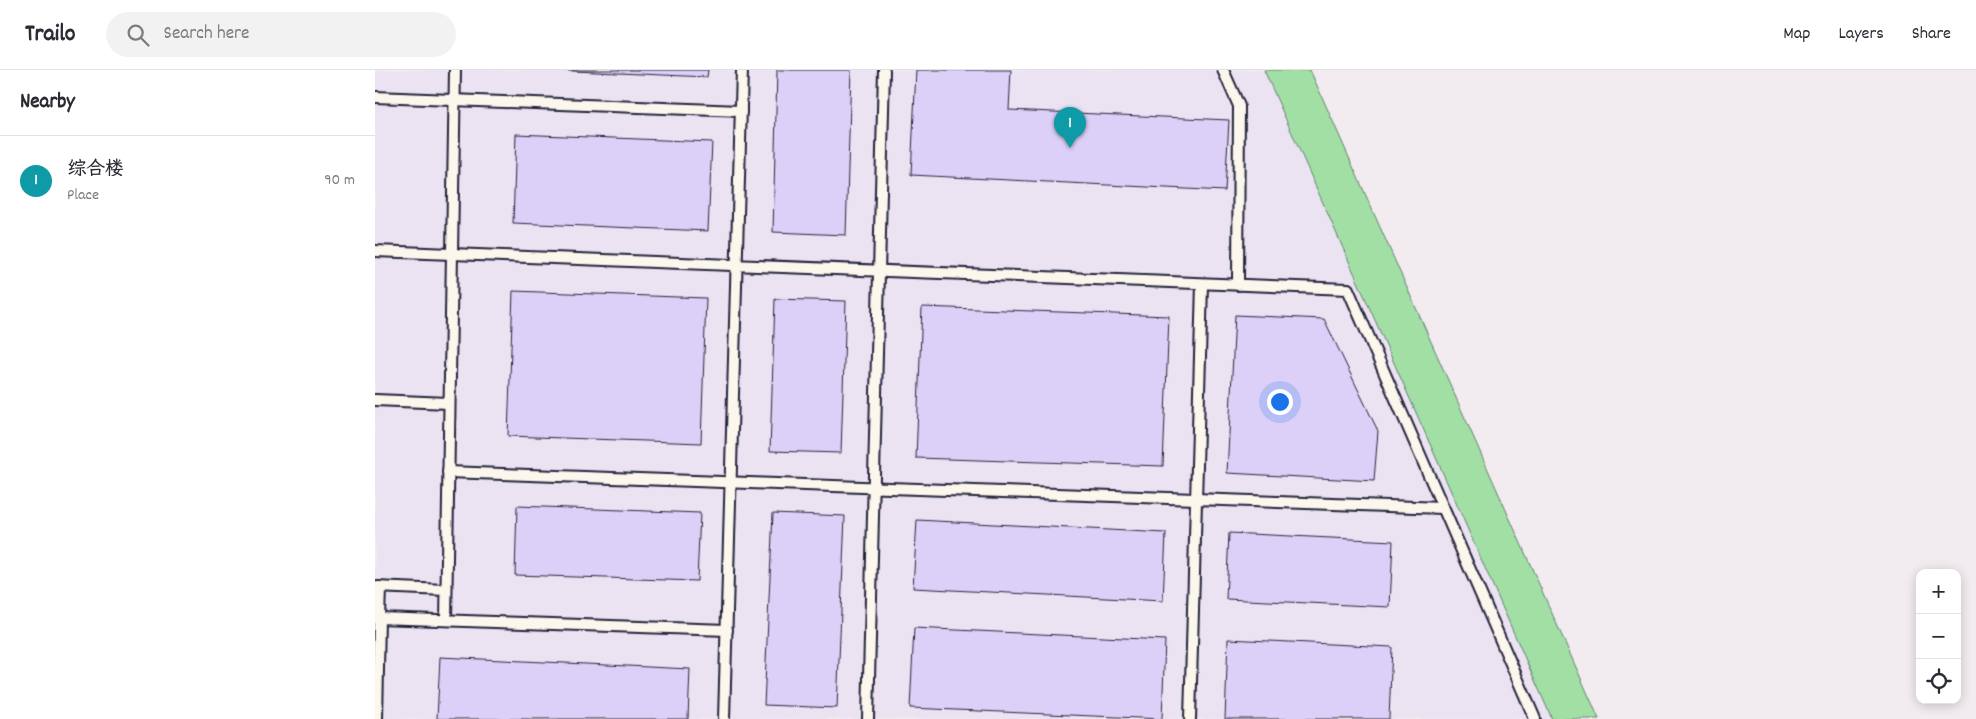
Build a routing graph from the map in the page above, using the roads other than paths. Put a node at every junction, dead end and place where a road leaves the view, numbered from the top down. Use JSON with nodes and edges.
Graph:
{"nodes":[{"id":1,"x":455,"y":70,"type":"edge"},
{"id":2,"x":742,"y":70,"type":"edge"},
{"id":3,"x":883,"y":70,"type":"edge"},
{"id":4,"x":1223,"y":70,"type":"edge"},
{"id":5,"x":375,"y":97,"type":"edge"},
{"id":6,"x":454,"y":100,"type":"junction"},
{"id":7,"x":741,"y":111,"type":"junction"},
{"id":8,"x":375,"y":251,"type":"edge"},
{"id":9,"x":451,"y":254,"type":"junction"},
{"id":10,"x":736,"y":265,"type":"junction"},
{"id":11,"x":879,"y":271,"type":"junction"},
{"id":12,"x":1202,"y":284,"type":"junction"},
{"id":13,"x":1238,"y":285,"type":"junction"},
{"id":14,"x":375,"y":400,"type":"edge"},
{"id":15,"x":449,"y":403,"type":"junction"},
{"id":16,"x":448,"y":472,"type":"junction"},
{"id":17,"x":731,"y":482,"type":"junction"},
{"id":18,"x":874,"y":487,"type":"junction"},
{"id":19,"x":1196,"y":499,"type":"junction"},
{"id":20,"x":1443,"y":508,"type":"junction"},
{"id":21,"x":377,"y":587,"type":"edge"},
{"id":22,"x":446,"y":590,"type":"junction"},
{"id":23,"x":379,"y":618,"type":"junction"},
{"id":24,"x":446,"y":620,"type":"junction"},
{"id":25,"x":727,"y":630,"type":"junction"},
{"id":26,"x":377,"y":719,"type":"edge"},
{"id":27,"x":724,"y":719,"type":"edge"},
{"id":28,"x":868,"y":719,"type":"edge"},
{"id":29,"x":1190,"y":719,"type":"edge"},
{"id":30,"x":1535,"y":719,"type":"edge"}],
"edges":[{"from":1,"to":6,"type":"lane"},
{"from":2,"to":7,"type":"lane"},
{"from":3,"to":11,"type":"lane"},
{"from":4,"to":13,"type":"lane"},
{"from":5,"to":6,"type":"lane"},
{"from":6,"to":7,"type":"lane"},
{"from":6,"to":9,"type":"lane"},
{"from":7,"to":10,"type":"lane"},
{"from":8,"to":9,"type":"lane"},
{"from":9,"to":10,"type":"lane"},
{"from":9,"to":15,"type":"lane"},
{"from":10,"to":11,"type":"lane"},
{"from":10,"to":17,"type":"lane"},
{"from":11,"to":12,"type":"lane"},
{"from":11,"to":18,"type":"lane"},
{"from":12,"to":13,"type":"lane"},
{"from":12,"to":19,"type":"lane"},
{"from":13,"to":20,"type":"lane"},
{"from":14,"to":15,"type":"lane"},
{"from":15,"to":16,"type":"lane"},
{"from":16,"to":17,"type":"lane"},
{"from":16,"to":22,"type":"lane"},
{"from":17,"to":18,"type":"lane"},
{"from":17,"to":25,"type":"lane"},
{"from":18,"to":19,"type":"lane"},
{"from":18,"to":28,"type":"lane"},
{"from":19,"to":20,"type":"lane"},
{"from":19,"to":29,"type":"lane"},
{"from":20,"to":30,"type":"lane"},
{"from":21,"to":22,"type":"lane"},
{"from":21,"to":23,"type":"lane"},
{"from":22,"to":24,"type":"lane"},
{"from":23,"to":24,"type":"lane"},
{"from":23,"to":26,"type":"lane"},
{"from":24,"to":25,"type":"lane"},
{"from":25,"to":27,"type":"lane"}]}
